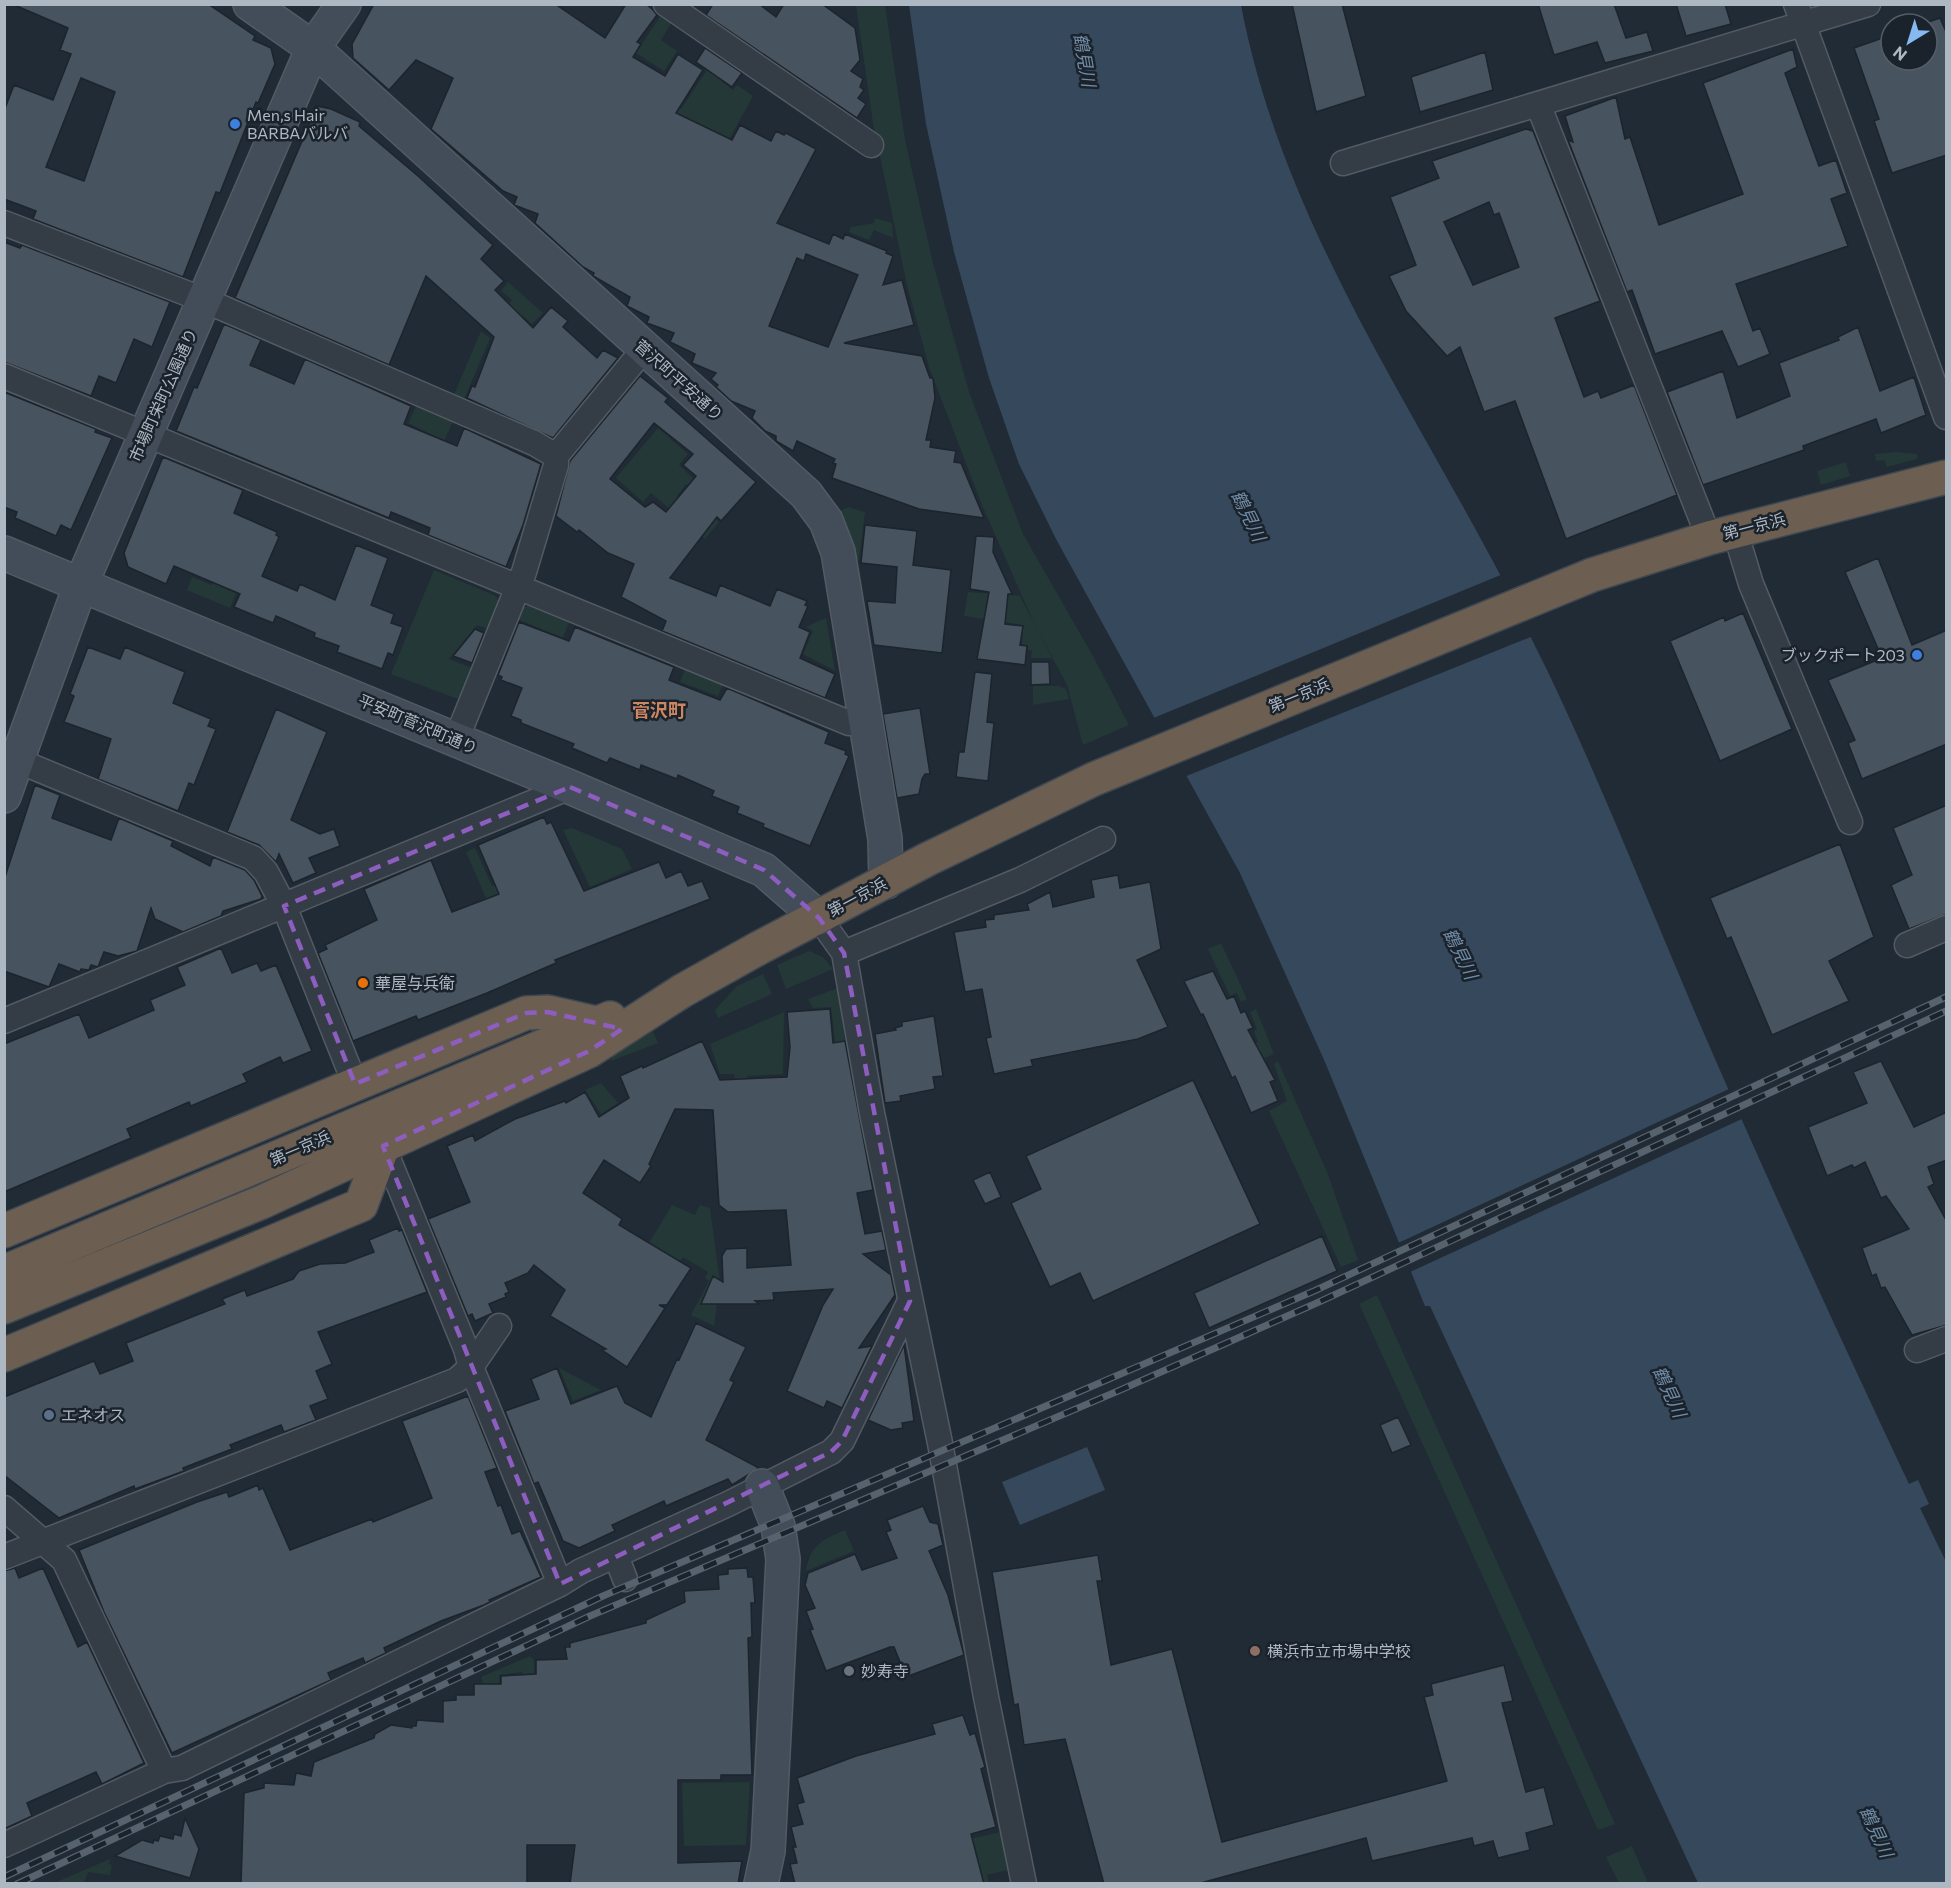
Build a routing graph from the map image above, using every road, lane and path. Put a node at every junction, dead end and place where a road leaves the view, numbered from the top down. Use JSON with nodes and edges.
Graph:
{"nodes":[{"id":1,"x":250,"y":4,"type":"edge"},
{"id":2,"x":344,"y":4,"type":"edge"},
{"id":3,"x":666,"y":4,"type":"edge"},
{"id":4,"x":1868,"y":4,"type":"edge"},
{"id":5,"x":1799,"y":14,"type":"edge"},
{"id":6,"x":314,"y":48,"type":"junction"},
{"id":7,"x":1538,"y":104,"type":"junction"},
{"id":8,"x":871,"y":145,"type":"dead end"},
{"id":9,"x":1343,"y":163,"type":"dead end"},
{"id":10,"x":4,"y":223,"type":"edge"},
{"id":11,"x":204,"y":300,"type":"junction"},
{"id":12,"x":644,"y":349,"type":"junction"},
{"id":13,"x":4,"y":376,"type":"edge"},
{"id":14,"x":1947,"y":417,"type":"edge"},
{"id":15,"x":145,"y":435,"type":"junction"},
{"id":16,"x":556,"y":456,"type":"junction"},
{"id":17,"x":1947,"y":477,"type":"edge"},
{"id":18,"x":1722,"y":535,"type":"junction"},
{"id":19,"x":4,"y":554,"type":"edge"},
{"id":20,"x":81,"y":584,"type":"junction"},
{"id":21,"x":517,"y":589,"type":"junction"},
{"id":22,"x":866,"y":723,"type":"junction"},
{"id":23,"x":456,"y":740,"type":"junction"},
{"id":24,"x":11,"y":757,"type":"edge"},
{"id":25,"x":570,"y":787,"type":"junction"},
{"id":26,"x":4,"y":796,"type":"edge"},
{"id":27,"x":1850,"y":822,"type":"dead end"},
{"id":28,"x":1103,"y":839,"type":"dead end"},
{"id":29,"x":886,"y":882,"type":"junction"},
{"id":30,"x":284,"y":906,"type":"junction"},
{"id":31,"x":819,"y":918,"type":"junction"},
{"id":32,"x":1947,"y":928,"type":"edge"},
{"id":33,"x":1907,"y":945,"type":"dead end"},
{"id":34,"x":844,"y":953,"type":"junction"},
{"id":35,"x":682,"y":991,"type":"junction"},
{"id":36,"x":4,"y":1022,"type":"edge"},
{"id":37,"x":596,"y":1023,"type":"junction"},
{"id":38,"x":356,"y":1084,"type":"junction"},
{"id":39,"x":383,"y":1146,"type":"junction"},
{"id":40,"x":4,"y":1231,"type":"edge"},
{"id":41,"x":4,"y":1272,"type":"edge"},
{"id":42,"x":910,"y":1301,"type":"junction"},
{"id":43,"x":4,"y":1307,"type":"edge"},
{"id":44,"x":499,"y":1326,"type":"dead end"},
{"id":45,"x":1947,"y":1339,"type":"edge"},
{"id":46,"x":1917,"y":1350,"type":"dead end"},
{"id":47,"x":4,"y":1355,"type":"edge"},
{"id":48,"x":471,"y":1367,"type":"junction"},
{"id":49,"x":762,"y":1486,"type":"junction"},
{"id":50,"x":4,"y":1508,"type":"edge"},
{"id":51,"x":45,"y":1542,"type":"junction"},
{"id":52,"x":616,"y":1556,"type":"junction"},
{"id":53,"x":4,"y":1557,"type":"edge"},
{"id":54,"x":625,"y":1579,"type":"dead end"},
{"id":55,"x":560,"y":1584,"type":"junction"},
{"id":56,"x":164,"y":1771,"type":"junction"},
{"id":57,"x":4,"y":1845,"type":"edge"},
{"id":58,"x":761,"y":1884,"type":"edge"},
{"id":59,"x":1024,"y":1884,"type":"edge"}],
"edges":[{"from":1,"to":6,"type":"street","name":"菅沢町平安通り"},
{"from":2,"to":6,"type":"street","name":"市場町栄町公園通り"},
{"from":3,"to":8,"type":"street"},
{"from":4,"to":5,"type":"street"},
{"from":5,"to":7,"type":"street"},
{"from":5,"to":14,"type":"street"},
{"from":6,"to":11,"type":"street","name":"市場町栄町公園通り"},
{"from":6,"to":12,"type":"street","name":"菅沢町平安通り"},
{"from":7,"to":9,"type":"street"},
{"from":7,"to":18,"type":"street"},
{"from":10,"to":11,"type":"street"},
{"from":11,"to":15,"type":"street","name":"市場町栄町公園通り"},
{"from":11,"to":16,"type":"street"},
{"from":12,"to":16,"type":"street"},
{"from":12,"to":22,"type":"street","name":"菅沢町平安通り"},
{"from":13,"to":15,"type":"street"},
{"from":15,"to":20,"type":"street","name":"市場町栄町公園通り"},
{"from":15,"to":21,"type":"street"},
{"from":16,"to":21,"type":"street"},
{"from":17,"to":18,"type":"highway","name":"第一京浜"},
{"from":18,"to":27,"type":"street"},
{"from":18,"to":29,"type":"highway","name":"第一京浜"},
{"from":19,"to":20,"type":"street","name":"平安町菅沢町通り"},
{"from":20,"to":23,"type":"street","name":"平安町菅沢町通り"},
{"from":20,"to":24,"type":"street","name":"市場町栄町公園通り"},
{"from":21,"to":22,"type":"street"},
{"from":21,"to":23,"type":"street"},
{"from":22,"to":29,"type":"street","name":"菅沢町平安通り"},
{"from":23,"to":25,"type":"street","name":"平安町菅沢町通り"},
{"from":24,"to":26,"type":"street","name":"市場町栄町公園通り"},
{"from":24,"to":30,"type":"street"},
{"from":25,"to":30,"type":"street"},
{"from":25,"to":31,"type":"street","name":"平安町菅沢町通り"},
{"from":28,"to":34,"type":"street"},
{"from":29,"to":31,"type":"highway","name":"第一京浜"},
{"from":30,"to":36,"type":"street"},
{"from":30,"to":38,"type":"street"},
{"from":31,"to":34,"type":"street"},
{"from":31,"to":35,"type":"highway","name":"第一京浜"},
{"from":32,"to":33,"type":"street"},
{"from":34,"to":42,"type":"street"},
{"from":35,"to":37,"type":"highway","name":"第一京浜"},
{"from":35,"to":39,"type":"highway","name":"第一京浜"},
{"from":37,"to":38,"type":"highway"},
{"from":37,"to":41,"type":"highway","name":"第一京浜"},
{"from":38,"to":40,"type":"highway"},
{"from":39,"to":43,"type":"highway","name":"第一京浜"},
{"from":39,"to":47,"type":"highway"},
{"from":39,"to":48,"type":"street"},
{"from":42,"to":49,"type":"street"},
{"from":42,"to":59,"type":"street"},
{"from":44,"to":48,"type":"street"},
{"from":45,"to":46,"type":"street"},
{"from":48,"to":51,"type":"street"},
{"from":48,"to":55,"type":"street"},
{"from":49,"to":52,"type":"street"},
{"from":49,"to":58,"type":"street"},
{"from":50,"to":51,"type":"street"},
{"from":51,"to":53,"type":"street"},
{"from":51,"to":56,"type":"street"},
{"from":52,"to":54,"type":"street"},
{"from":52,"to":55,"type":"street"},
{"from":55,"to":56,"type":"street"},
{"from":56,"to":57,"type":"street"}]}
